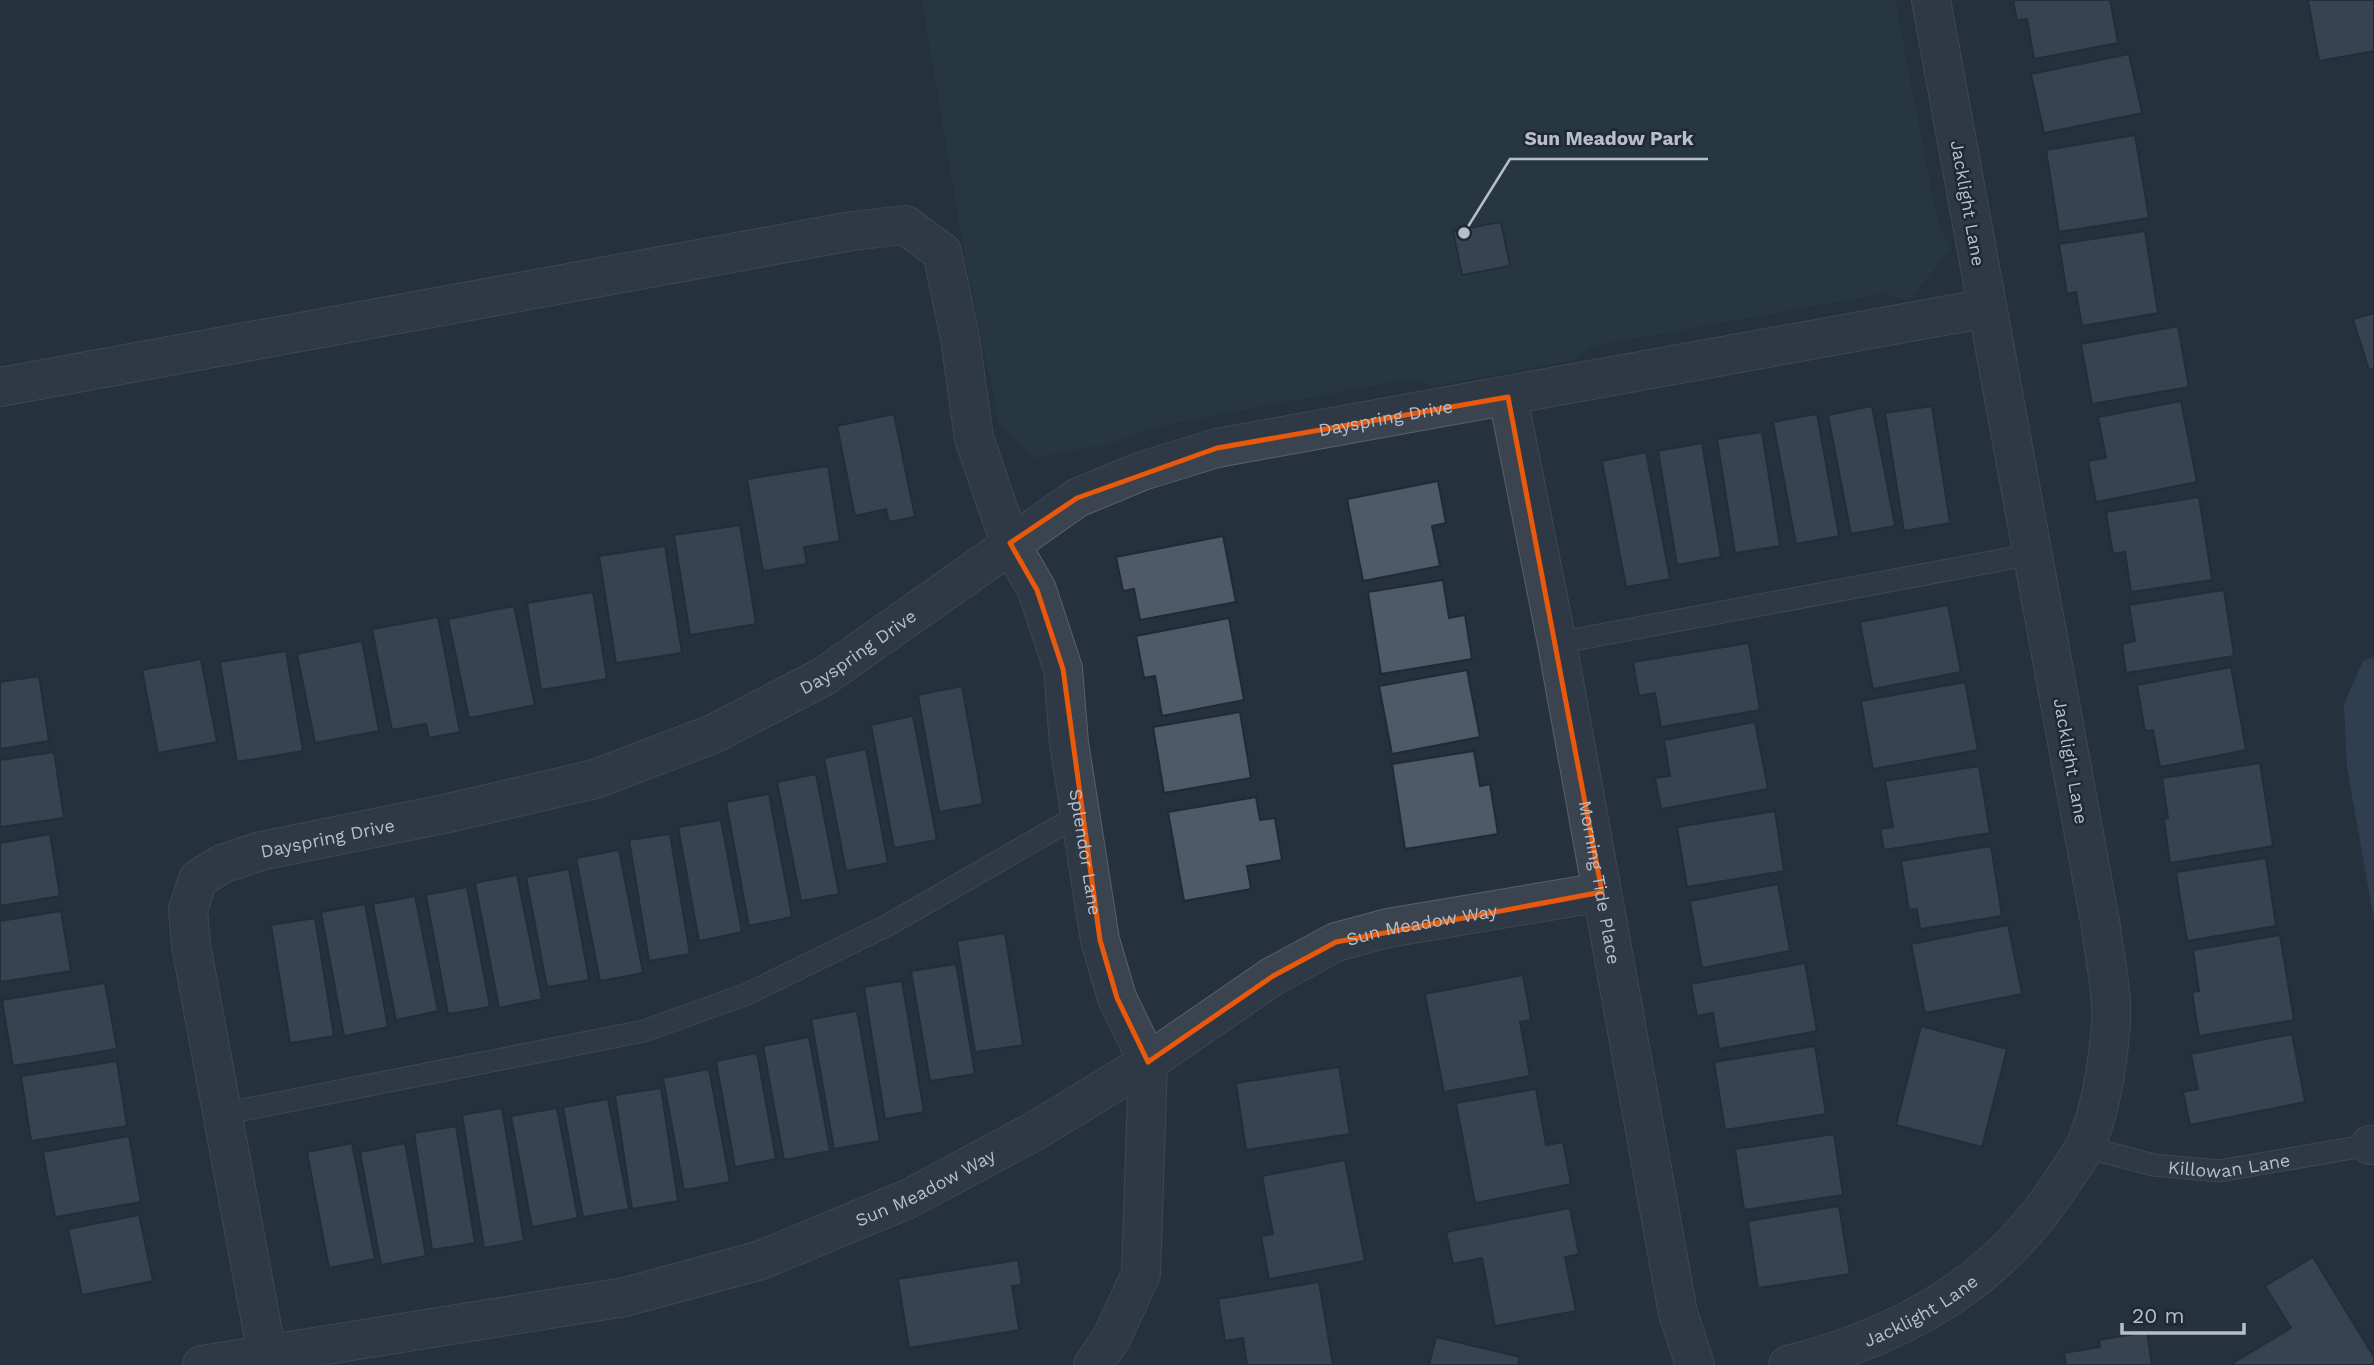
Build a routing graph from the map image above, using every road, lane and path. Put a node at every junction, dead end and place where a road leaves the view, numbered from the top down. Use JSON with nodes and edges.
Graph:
{"nodes":[{"id":1,"x":1931,"y":0,"type":"edge"},
{"id":2,"x":1987,"y":308,"type":"junction"},
{"id":3,"x":0,"y":387,"type":"edge"},
{"id":4,"x":1508,"y":397,"type":"junction"},
{"id":5,"x":1010,"y":543,"type":"junction"},
{"id":6,"x":2033,"y":554,"type":"junction"},
{"id":7,"x":1557,"y":643,"type":"junction"},
{"id":8,"x":1079,"y":815,"type":"junction"},
{"id":9,"x":1602,"y":892,"type":"junction"},
{"id":10,"x":1148,"y":1062,"type":"junction"},
{"id":11,"x":222,"y":1114,"type":"junction"},
{"id":12,"x":2372,"y":1145,"type":"edge"},
{"id":13,"x":2085,"y":1147,"type":"junction"},
{"id":14,"x":268,"y":1359,"type":"edge"},
{"id":15,"x":202,"y":1365,"type":"edge"},
{"id":16,"x":1093,"y":1365,"type":"edge"},
{"id":17,"x":1695,"y":1365,"type":"edge"},
{"id":18,"x":1788,"y":1365,"type":"edge"}],
"edges":[{"from":1,"to":2,"type":"street","name":"Jacklight Lane"},
{"from":2,"to":4,"type":"street","name":"Dayspring Drive"},
{"from":2,"to":6,"type":"street","name":"Jacklight Lane"},
{"from":3,"to":5,"type":"street","name":"Splendor Lane"},
{"from":4,"to":5,"type":"street","name":"Dayspring Drive"},
{"from":4,"to":7,"type":"street","name":"Morning Tide Place"},
{"from":5,"to":8,"type":"street","name":"Splendor Lane"},
{"from":5,"to":11,"type":"street","name":"Dayspring Drive"},
{"from":6,"to":7,"type":"lane"},
{"from":6,"to":13,"type":"street","name":"Jacklight Lane"},
{"from":7,"to":9,"type":"street","name":"Morning Tide Place"},
{"from":8,"to":10,"type":"street","name":"Splendor Lane"},
{"from":8,"to":11,"type":"lane"},
{"from":9,"to":10,"type":"street","name":"Sun Meadow Way"},
{"from":9,"to":17,"type":"street","name":"Morning Tide Place"},
{"from":10,"to":14,"type":"street","name":"Sun Meadow Way"},
{"from":10,"to":16,"type":"street","name":"Splendor Lane"},
{"from":11,"to":14,"type":"street","name":"Dayspring Drive"},
{"from":12,"to":13,"type":"lane","name":"Killowan Lane"},
{"from":13,"to":18,"type":"street","name":"Jacklight Lane"},
{"from":14,"to":15,"type":"street","name":"Sun Meadow Way"}]}
